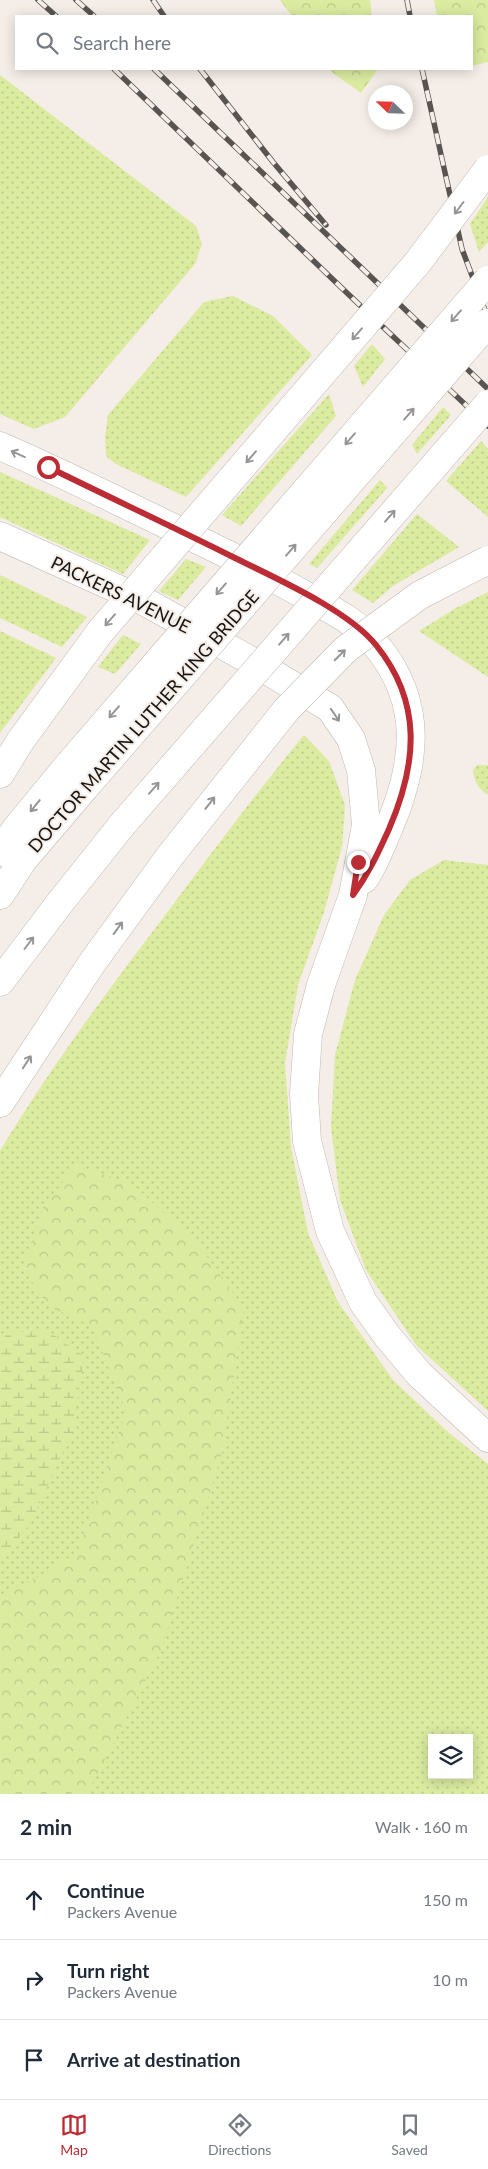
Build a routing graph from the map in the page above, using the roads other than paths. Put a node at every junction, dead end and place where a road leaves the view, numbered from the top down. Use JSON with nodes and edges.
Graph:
{"nodes":[{"id":1,"x":488,"y":168,"type":"edge"},
{"id":2,"x":488,"y":280,"type":"edge"},
{"id":3,"x":488,"y":323,"type":"edge"},
{"id":4,"x":488,"y":404,"type":"edge"},
{"id":5,"x":0,"y":446,"type":"edge"},
{"id":6,"x":0,"y":536,"type":"edge"},
{"id":7,"x":488,"y":560,"type":"edge"},
{"id":8,"x":0,"y":774,"type":"edge"},
{"id":9,"x":0,"y":852,"type":"edge"},
{"id":10,"x":0,"y":895,"type":"edge"},
{"id":11,"x":353,"y":895,"type":"junction"},
{"id":12,"x":0,"y":982,"type":"edge"},
{"id":13,"x":0,"y":1103,"type":"edge"},
{"id":14,"x":488,"y":1438,"type":"edge"}],
"edges":[{"from":1,"to":8,"type":"main road","one_way":true,"bridge":true},
{"from":2,"to":9,"type":"main road","name":"DOCTOR MARTIN LUTHER KING BRIDGE","one_way":true,"bridge":true},
{"from":10,"to":3,"type":"main road","name":"DOCTOR MARTIN LUTHER KING BRIDGE","one_way":true,"bridge":true},
{"from":12,"to":4,"type":"main road","one_way":true,"bridge":true},
{"from":11,"to":5,"type":"main road","name":"PACKERS AVENUE","one_way":true},
{"from":6,"to":11,"type":"main road","name":"PACKERS AVENUE","one_way":true},
{"from":13,"to":7,"type":"main road","one_way":true,"bridge":true},
{"from":11,"to":14,"type":"main road","name":"PACKERS AVENUE"}]}
